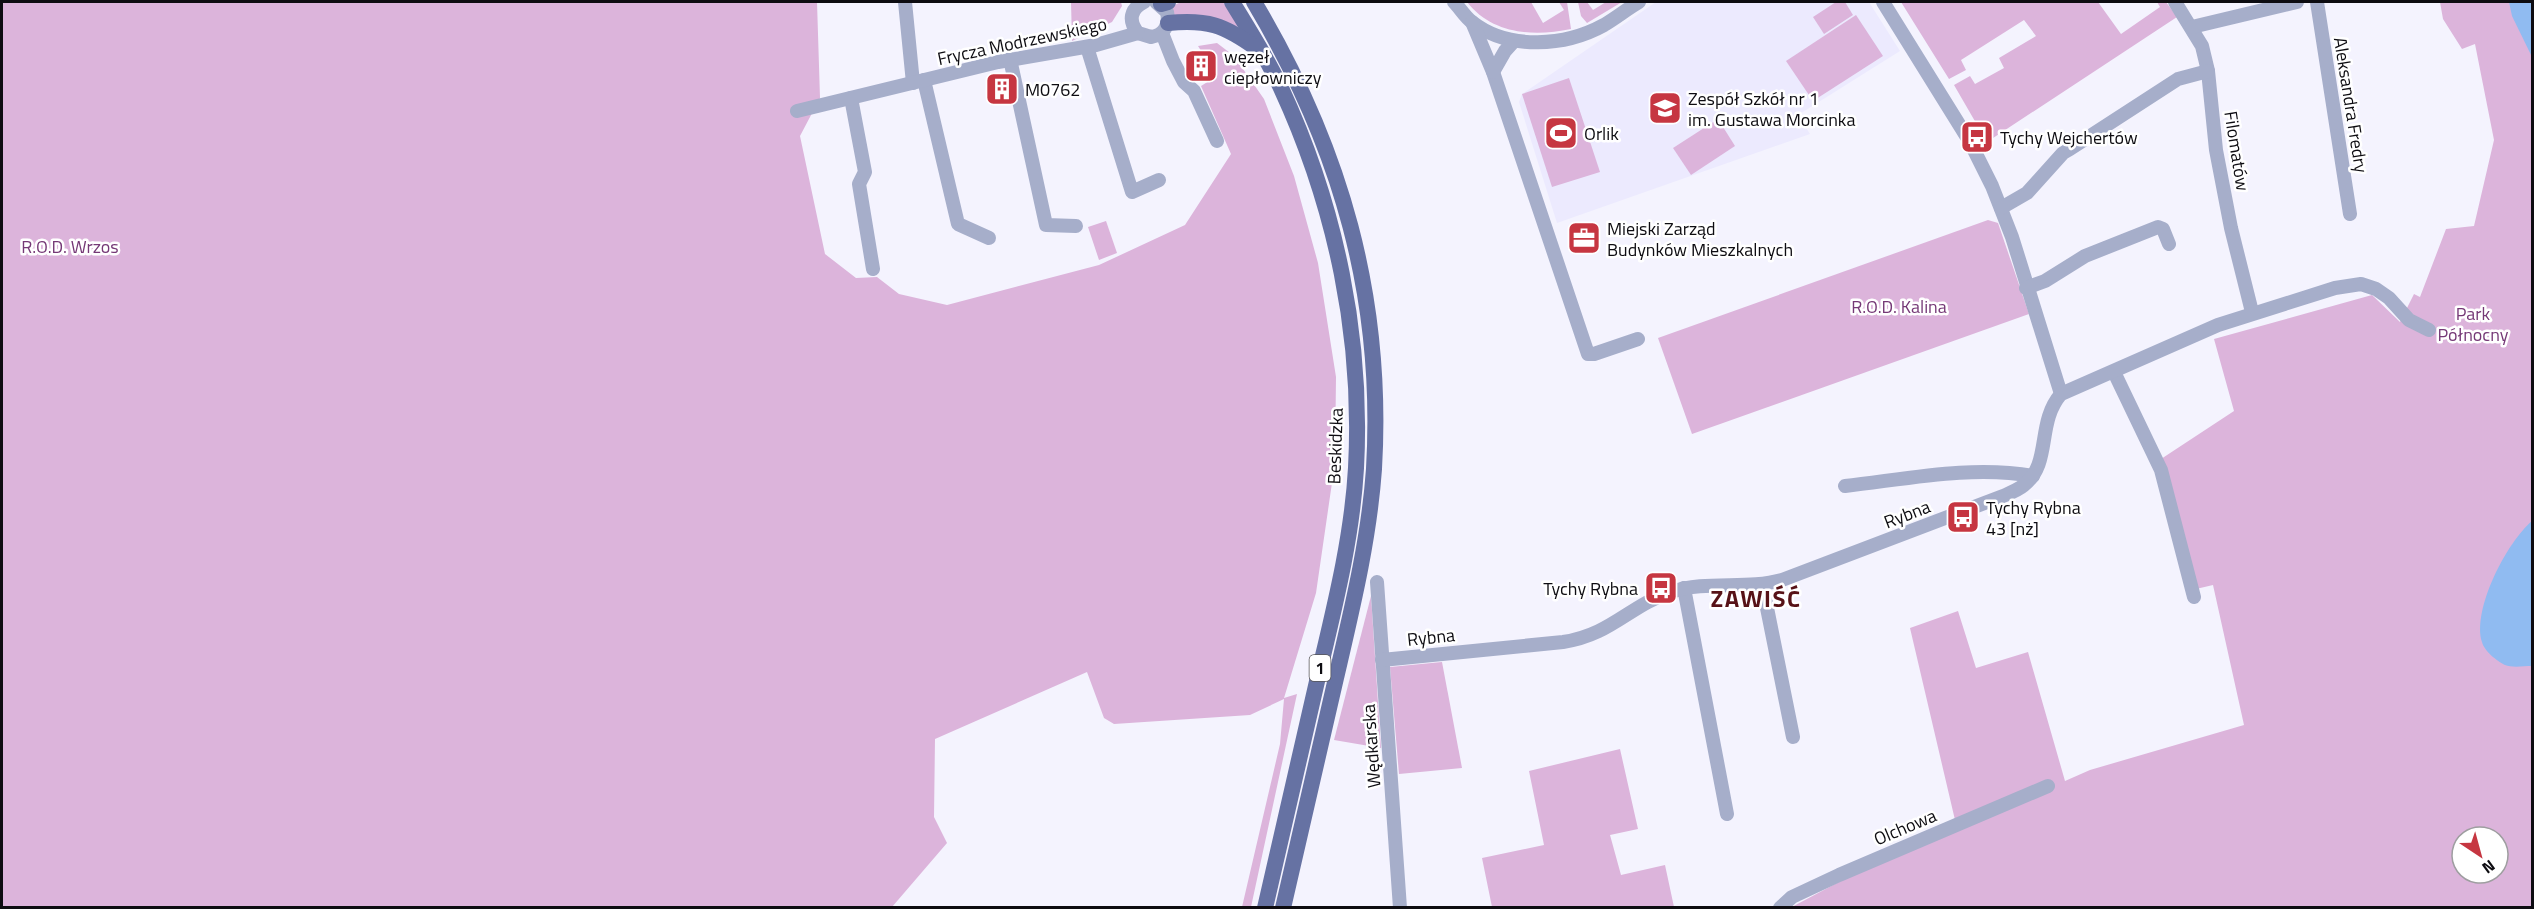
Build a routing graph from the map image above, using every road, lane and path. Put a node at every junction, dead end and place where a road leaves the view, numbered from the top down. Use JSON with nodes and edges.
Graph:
{"nodes":[{"id":1,"x":904,"y":2,"type":"edge"},
{"id":2,"x":1232,"y":2,"type":"edge"},
{"id":3,"x":1254,"y":2,"type":"edge"},
{"id":4,"x":1265,"y":2,"type":"edge"},
{"id":5,"x":1454,"y":2,"type":"edge"},
{"id":6,"x":1639,"y":2,"type":"edge"},
{"id":7,"x":1883,"y":2,"type":"edge"},
{"id":8,"x":2175,"y":2,"type":"edge"},
{"id":9,"x":2297,"y":2,"type":"edge"},
{"id":10,"x":2317,"y":2,"type":"edge"},
{"id":11,"x":1150,"y":3,"type":"edge"},
{"id":12,"x":1472,"y":22,"type":"junction"},
{"id":13,"x":2192,"y":27,"type":"junction"},
{"id":14,"x":1150,"y":29,"type":"junction"},
{"id":15,"x":1515,"y":42,"type":"junction"},
{"id":16,"x":1278,"y":43,"type":"junction"},
{"id":17,"x":1087,"y":46,"type":"junction"},
{"id":18,"x":1263,"y":53,"type":"junction"},
{"id":19,"x":1010,"y":59,"type":"junction"},
{"id":20,"x":2208,"y":71,"type":"junction"},
{"id":21,"x":1493,"y":72,"type":"junction"},
{"id":22,"x":918,"y":81,"type":"junction"},
{"id":23,"x":851,"y":98,"type":"junction"},
{"id":24,"x":797,"y":111,"type":"dead end"},
{"id":25,"x":1217,"y":141,"type":"dead end"},
{"id":26,"x":1160,"y":180,"type":"dead end"},
{"id":27,"x":2001,"y":208,"type":"junction"},
{"id":28,"x":2350,"y":214,"type":"dead end"},
{"id":29,"x":1076,"y":226,"type":"dead end"},
{"id":30,"x":989,"y":238,"type":"dead end"},
{"id":31,"x":2169,"y":244,"type":"dead end"},
{"id":32,"x":873,"y":269,"type":"dead end"},
{"id":33,"x":2026,"y":288,"type":"junction"},
{"id":34,"x":2252,"y":312,"type":"junction"},
{"id":35,"x":2429,"y":330,"type":"dead end"},
{"id":36,"x":1638,"y":339,"type":"dead end"},
{"id":37,"x":2114,"y":372,"type":"junction"},
{"id":38,"x":2061,"y":394,"type":"junction"},
{"id":39,"x":2033,"y":476,"type":"junction"},
{"id":40,"x":1845,"y":486,"type":"dead end"},
{"id":41,"x":1377,"y":582,"type":"dead end"},
{"id":42,"x":1764,"y":584,"type":"junction"},
{"id":43,"x":1684,"y":588,"type":"junction"},
{"id":44,"x":2194,"y":597,"type":"dead end"},
{"id":45,"x":1382,"y":660,"type":"junction"},
{"id":46,"x":1793,"y":737,"type":"dead end"},
{"id":47,"x":2048,"y":786,"type":"dead end"},
{"id":48,"x":1727,"y":814,"type":"dead end"},
{"id":49,"x":1265,"y":908,"type":"edge"},
{"id":50,"x":1283,"y":908,"type":"edge"},
{"id":51,"x":1400,"y":908,"type":"edge"},
{"id":52,"x":1780,"y":908,"type":"edge"}],
"edges":[{"from":1,"to":22,"type":"street","name":"Frycza Modrzewskiego"},
{"from":2,"to":18,"type":"main road","name":"Beskidzka","number":"1"},
{"from":3,"to":16,"type":"main road","number":"1"},
{"from":4,"to":16,"type":"main road"},
{"from":5,"to":12,"type":"street"},
{"from":6,"to":15,"type":"street"},
{"from":7,"to":27,"type":"street"},
{"from":8,"to":13,"type":"street","name":"Filomatów"},
{"from":9,"to":13,"type":"street"},
{"from":10,"to":28,"type":"street","name":"Aleksandra Fredry"},
{"from":11,"to":14,"type":"street"},
{"from":11,"to":14,"type":"street"},
{"from":12,"to":15,"type":"street"},
{"from":12,"to":21,"type":"street"},
{"from":13,"to":20,"type":"street","name":"Filomatów"},
{"from":14,"to":17,"type":"street"},
{"from":14,"to":18,"type":"main road"},
{"from":14,"to":25,"type":"street"},
{"from":15,"to":21,"type":"street"},
{"from":16,"to":50,"type":"main road","number":"1"},
{"from":17,"to":19,"type":"street","name":"Frycza Modrzewskiego"},
{"from":17,"to":26,"type":"street"},
{"from":18,"to":49,"type":"main road","name":"Beskidzka","number":"1"},
{"from":19,"to":22,"type":"street","name":"Frycza Modrzewskiego"},
{"from":19,"to":29,"type":"street"},
{"from":20,"to":27,"type":"street"},
{"from":20,"to":34,"type":"street","name":"Filomatów"},
{"from":21,"to":36,"type":"street"},
{"from":22,"to":23,"type":"street","name":"Frycza Modrzewskiego"},
{"from":22,"to":30,"type":"street"},
{"from":23,"to":24,"type":"street","name":"Frycza Modrzewskiego"},
{"from":23,"to":32,"type":"street"},
{"from":27,"to":33,"type":"street"},
{"from":31,"to":33,"type":"street"},
{"from":33,"to":38,"type":"street"},
{"from":34,"to":35,"type":"street"},
{"from":34,"to":37,"type":"street"},
{"from":37,"to":38,"type":"street"},
{"from":37,"to":44,"type":"street"},
{"from":38,"to":39,"type":"street"},
{"from":39,"to":40,"type":"street"},
{"from":39,"to":42,"type":"street","name":"Rybna"},
{"from":41,"to":45,"type":"street","name":"Wędkarska"},
{"from":42,"to":43,"type":"street","name":"Rybna"},
{"from":42,"to":46,"type":"street"},
{"from":43,"to":45,"type":"street","name":"Rybna"},
{"from":43,"to":48,"type":"street"},
{"from":45,"to":51,"type":"street","name":"Wędkarska"},
{"from":47,"to":52,"type":"street","name":"Olchowa"}]}
